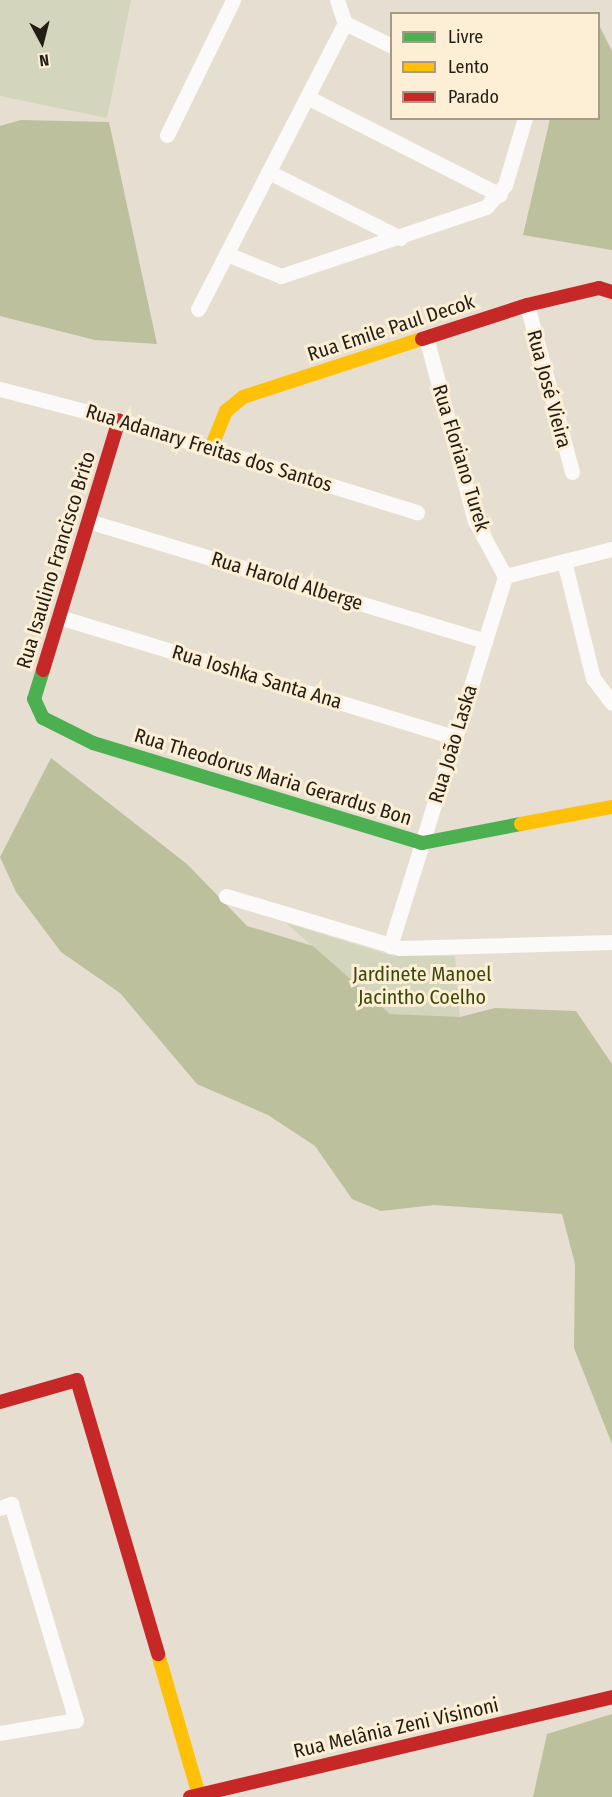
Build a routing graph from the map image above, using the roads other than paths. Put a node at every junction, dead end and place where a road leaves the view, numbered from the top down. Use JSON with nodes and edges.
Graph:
{"nodes":[{"id":1,"x":233,"y":0,"type":"edge"},
{"id":2,"x":338,"y":0,"type":"edge"},
{"id":3,"x":345,"y":23,"type":"junction"},
{"id":4,"x":390,"y":45,"type":"edge"},
{"id":5,"x":307,"y":97,"type":"junction"},
{"id":6,"x":524,"y":120,"type":"edge"},
{"id":7,"x":167,"y":135,"type":"dead end"},
{"id":8,"x":268,"y":172,"type":"junction"},
{"id":9,"x":500,"y":195,"type":"junction"},
{"id":10,"x":400,"y":238,"type":"junction"},
{"id":11,"x":226,"y":254,"type":"junction"},
{"id":12,"x":612,"y":292,"type":"edge"},
{"id":13,"x":527,"y":305,"type":"junction"},
{"id":14,"x":198,"y":309,"type":"dead end"},
{"id":15,"x":426,"y":337,"type":"junction"},
{"id":16,"x":0,"y":389,"type":"edge"},
{"id":17,"x":119,"y":420,"type":"junction"},
{"id":18,"x":212,"y":448,"type":"junction"},
{"id":19,"x":572,"y":472,"type":"dead end"},
{"id":20,"x":417,"y":512,"type":"dead end"},
{"id":21,"x":88,"y":521,"type":"junction"},
{"id":22,"x":612,"y":549,"type":"edge"},
{"id":23,"x":564,"y":561,"type":"junction"},
{"id":24,"x":505,"y":576,"type":"junction"},
{"id":25,"x":59,"y":617,"type":"junction"},
{"id":26,"x":485,"y":641,"type":"junction"},
{"id":27,"x":612,"y":703,"type":"edge"},
{"id":28,"x":37,"y":712,"type":"joint"},
{"id":29,"x":455,"y":737,"type":"junction"},
{"id":30,"x":612,"y":807,"type":"edge"},
{"id":31,"x":422,"y":843,"type":"junction"},
{"id":32,"x":226,"y":896,"type":"dead end"},
{"id":33,"x":612,"y":942,"type":"edge"},
{"id":34,"x":390,"y":946,"type":"junction"},
{"id":35,"x":0,"y":1402,"type":"edge"},
{"id":36,"x":0,"y":1508,"type":"edge"},
{"id":37,"x":612,"y":1697,"type":"edge"},
{"id":38,"x":0,"y":1733,"type":"edge"},
{"id":39,"x":194,"y":1796,"type":"edge"}],
"edges":[{"from":1,"to":7,"type":"street"},
{"from":2,"to":3,"type":"street"},
{"from":3,"to":4,"type":"street"},
{"from":3,"to":5,"type":"street"},
{"from":5,"to":8,"type":"street"},
{"from":5,"to":9,"type":"street"},
{"from":6,"to":9,"type":"street"},
{"from":8,"to":10,"type":"street"},
{"from":8,"to":11,"type":"street"},
{"from":9,"to":10,"type":"street"},
{"from":10,"to":11,"type":"street"},
{"from":11,"to":14,"type":"street"},
{"from":12,"to":13,"type":"street","name":"Rua Emile Paul Decok"},
{"from":13,"to":15,"type":"street","name":"Rua Emile Paul Decok"},
{"from":13,"to":19,"type":"street","name":"Rua José Vieira"},
{"from":15,"to":18,"type":"street","name":"Rua Emile Paul Decok"},
{"from":15,"to":24,"type":"street","name":"Rua Floriano Turek"},
{"from":16,"to":17,"type":"street","name":"Rua Adanary Freitas dos Santos"},
{"from":17,"to":18,"type":"street","name":"Rua Adanary Freitas dos Santos"},
{"from":17,"to":21,"type":"street","name":"Rua Isaulino Francisco Brito"},
{"from":18,"to":20,"type":"street","name":"Rua Adanary Freitas dos Santos"},
{"from":21,"to":25,"type":"street","name":"Rua Isaulino Francisco Brito"},
{"from":21,"to":26,"type":"street","name":"Rua Harold Alberge"},
{"from":22,"to":23,"type":"street"},
{"from":23,"to":24,"type":"street"},
{"from":23,"to":27,"type":"street"},
{"from":24,"to":26,"type":"street","name":"Rua João Laska"},
{"from":25,"to":28,"type":"street","name":"Rua Isaulino Francisco Brito"},
{"from":25,"to":29,"type":"street","name":"Rua Ioshka Santa Ana"},
{"from":26,"to":29,"type":"street","name":"Rua João Laska"},
{"from":28,"to":31,"type":"street","name":"Rua Theodorus Maria Gerardus Bon"},
{"from":29,"to":31,"type":"street","name":"Rua João Laska"},
{"from":30,"to":31,"type":"street","name":"Rua Theodorus Maria Gerardus Bon"},
{"from":31,"to":34,"type":"street","name":"Rua João Laska"},
{"from":32,"to":34,"type":"street"},
{"from":33,"to":34,"type":"street"},
{"from":35,"to":39,"type":"street"},
{"from":36,"to":38,"type":"street"},
{"from":37,"to":39,"type":"street","name":"Rua Melânia Zeni Visinoni"}]}
